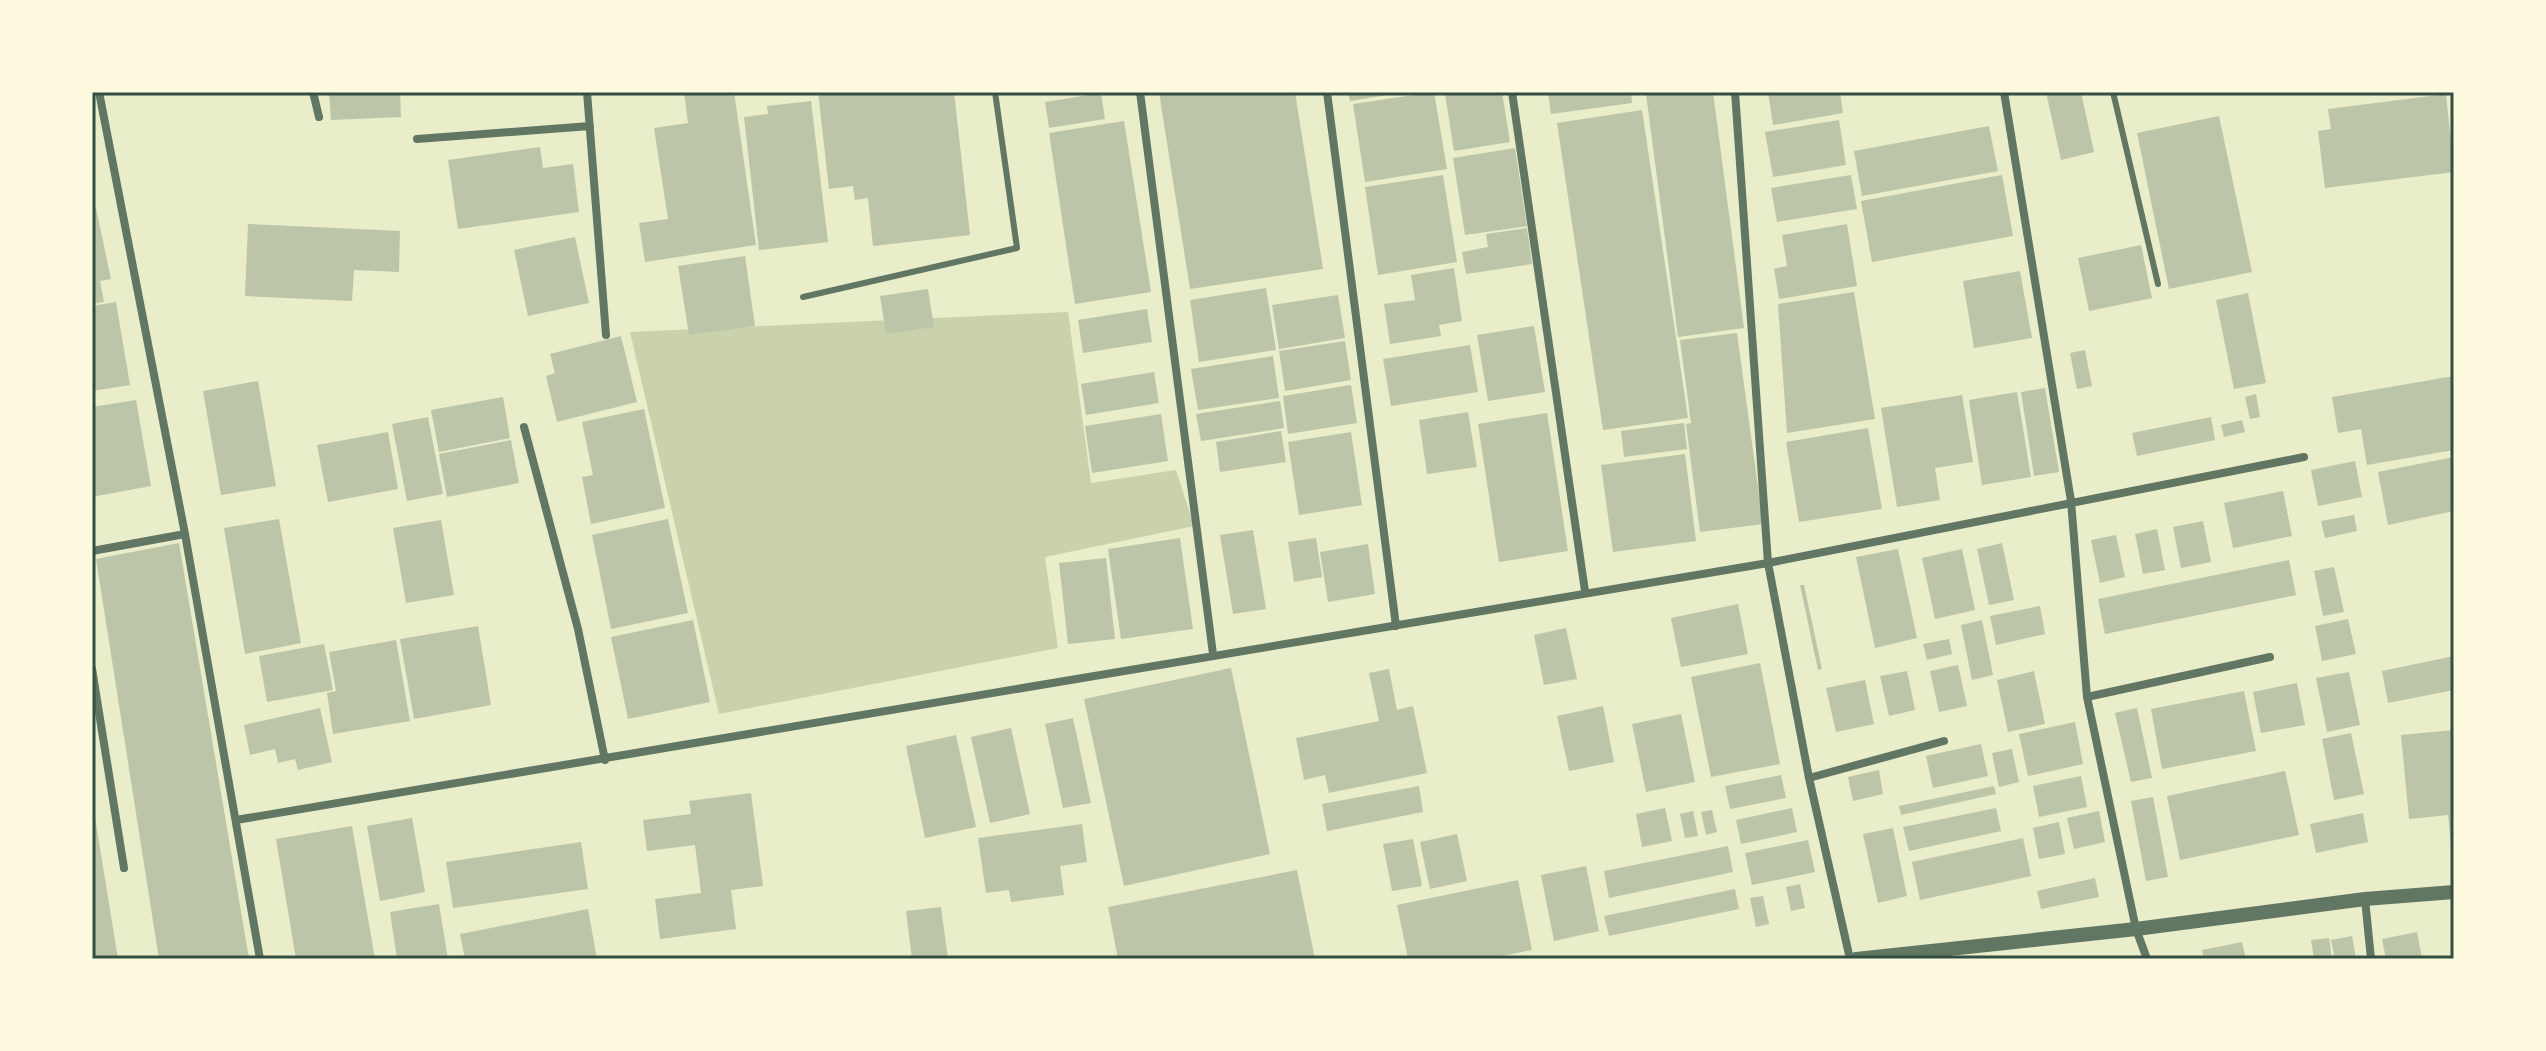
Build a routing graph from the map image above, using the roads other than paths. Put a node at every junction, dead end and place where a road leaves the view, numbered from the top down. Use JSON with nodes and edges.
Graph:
{"nodes":[{"id":1,"x":99,"y":92,"type":"edge"},
{"id":2,"x":313,"y":92,"type":"edge"},
{"id":3,"x":587,"y":92,"type":"edge"},
{"id":4,"x":995,"y":92,"type":"edge"},
{"id":5,"x":1140,"y":92,"type":"edge"},
{"id":6,"x":1327,"y":92,"type":"edge"},
{"id":7,"x":1512,"y":92,"type":"edge"},
{"id":8,"x":1735,"y":92,"type":"edge"},
{"id":9,"x":2004,"y":92,"type":"edge"},
{"id":10,"x":2113,"y":92,"type":"edge"},
{"id":11,"x":319,"y":117,"type":"dead end"},
{"id":12,"x":590,"y":126,"type":"junction"},
{"id":13,"x":417,"y":139,"type":"dead end"},
{"id":14,"x":2158,"y":284,"type":"dead end"},
{"id":15,"x":803,"y":297,"type":"dead end"},
{"id":16,"x":606,"y":335,"type":"dead end"},
{"id":17,"x":524,"y":427,"type":"dead end"},
{"id":18,"x":2304,"y":457,"type":"dead end"},
{"id":19,"x":2071,"y":501,"type":"junction"},
{"id":20,"x":185,"y":534,"type":"junction"},
{"id":21,"x":92,"y":551,"type":"edge"},
{"id":22,"x":1768,"y":563,"type":"junction"},
{"id":23,"x":1585,"y":591,"type":"junction"},
{"id":24,"x":1396,"y":626,"type":"junction"},
{"id":25,"x":1213,"y":654,"type":"junction"},
{"id":26,"x":2270,"y":657,"type":"dead end"},
{"id":27,"x":92,"y":669,"type":"edge"},
{"id":28,"x":2087,"y":697,"type":"junction"},
{"id":29,"x":1944,"y":741,"type":"dead end"},
{"id":30,"x":605,"y":760,"type":"junction"},
{"id":31,"x":1809,"y":778,"type":"junction"},
{"id":32,"x":236,"y":820,"type":"junction"},
{"id":33,"x":124,"y":868,"type":"dead end"},
{"id":34,"x":2454,"y":892,"type":"edge"},
{"id":35,"x":2365,"y":899,"type":"junction"},
{"id":36,"x":2136,"y":929,"type":"junction"},
{"id":37,"x":260,"y":959,"type":"edge"},
{"id":38,"x":1853,"y":959,"type":"edge"},
{"id":39,"x":2147,"y":959,"type":"edge"},
{"id":40,"x":2371,"y":959,"type":"edge"}],
"edges":[{"from":1,"to":20,"type":"street"},
{"from":2,"to":11,"type":"street"},
{"from":3,"to":12,"type":"street"},
{"from":4,"to":15,"type":"lane"},
{"from":5,"to":25,"type":"street"},
{"from":6,"to":24,"type":"street"},
{"from":7,"to":23,"type":"street"},
{"from":8,"to":22,"type":"street"},
{"from":9,"to":19,"type":"street"},
{"from":10,"to":14,"type":"lane"},
{"from":12,"to":13,"type":"street"},
{"from":12,"to":16,"type":"street"},
{"from":17,"to":30,"type":"street"},
{"from":18,"to":19,"type":"street"},
{"from":19,"to":22,"type":"street"},
{"from":19,"to":28,"type":"street"},
{"from":20,"to":21,"type":"street"},
{"from":20,"to":32,"type":"street"},
{"from":22,"to":23,"type":"street"},
{"from":22,"to":31,"type":"street"},
{"from":23,"to":24,"type":"street"},
{"from":24,"to":25,"type":"street"},
{"from":25,"to":30,"type":"street"},
{"from":26,"to":28,"type":"street"},
{"from":27,"to":33,"type":"street"},
{"from":28,"to":36,"type":"street"},
{"from":29,"to":31,"type":"street"},
{"from":30,"to":32,"type":"street"},
{"from":31,"to":38,"type":"street"},
{"from":32,"to":37,"type":"street"},
{"from":34,"to":35,"type":"street"},
{"from":35,"to":36,"type":"street"},
{"from":35,"to":40,"type":"street"},
{"from":36,"to":38,"type":"street"},
{"from":36,"to":39,"type":"street"}]}
